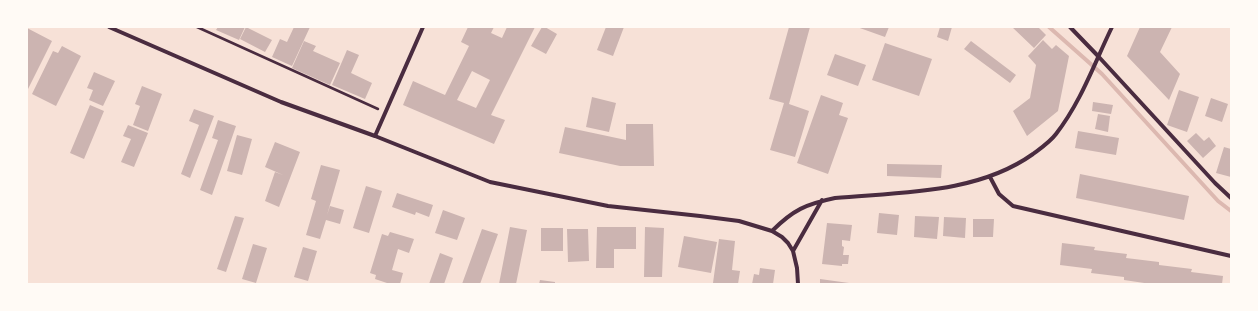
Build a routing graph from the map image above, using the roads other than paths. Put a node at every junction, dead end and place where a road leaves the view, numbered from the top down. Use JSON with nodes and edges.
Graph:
{"nodes":[{"id":1,"x":109,"y":27,"type":"edge"},
{"id":2,"x":423,"y":27,"type":"edge"},
{"id":3,"x":1070,"y":27,"type":"edge"},
{"id":4,"x":1112,"y":27,"type":"edge"},
{"id":5,"x":1098,"y":56,"type":"junction"},
{"id":6,"x":375,"y":136,"type":"junction"},
{"id":7,"x":990,"y":176,"type":"junction"},
{"id":8,"x":1231,"y":198,"type":"edge"},
{"id":9,"x":822,"y":200,"type":"junction"},
{"id":10,"x":772,"y":231,"type":"junction"},
{"id":11,"x":793,"y":251,"type":"junction"},
{"id":12,"x":1231,"y":256,"type":"edge"},
{"id":13,"x":798,"y":284,"type":"edge"}],
"edges":[{"from":1,"to":6,"type":"street"},
{"from":2,"to":6,"type":"street"},
{"from":3,"to":5,"type":"street"},
{"from":4,"to":5,"type":"street"},
{"from":5,"to":7,"type":"street"},
{"from":5,"to":8,"type":"street"},
{"from":6,"to":10,"type":"street"},
{"from":7,"to":9,"type":"street"},
{"from":7,"to":12,"type":"street"},
{"from":9,"to":10,"type":"street"},
{"from":9,"to":11,"type":"street"},
{"from":10,"to":11,"type":"street"},
{"from":11,"to":13,"type":"street"}]}
